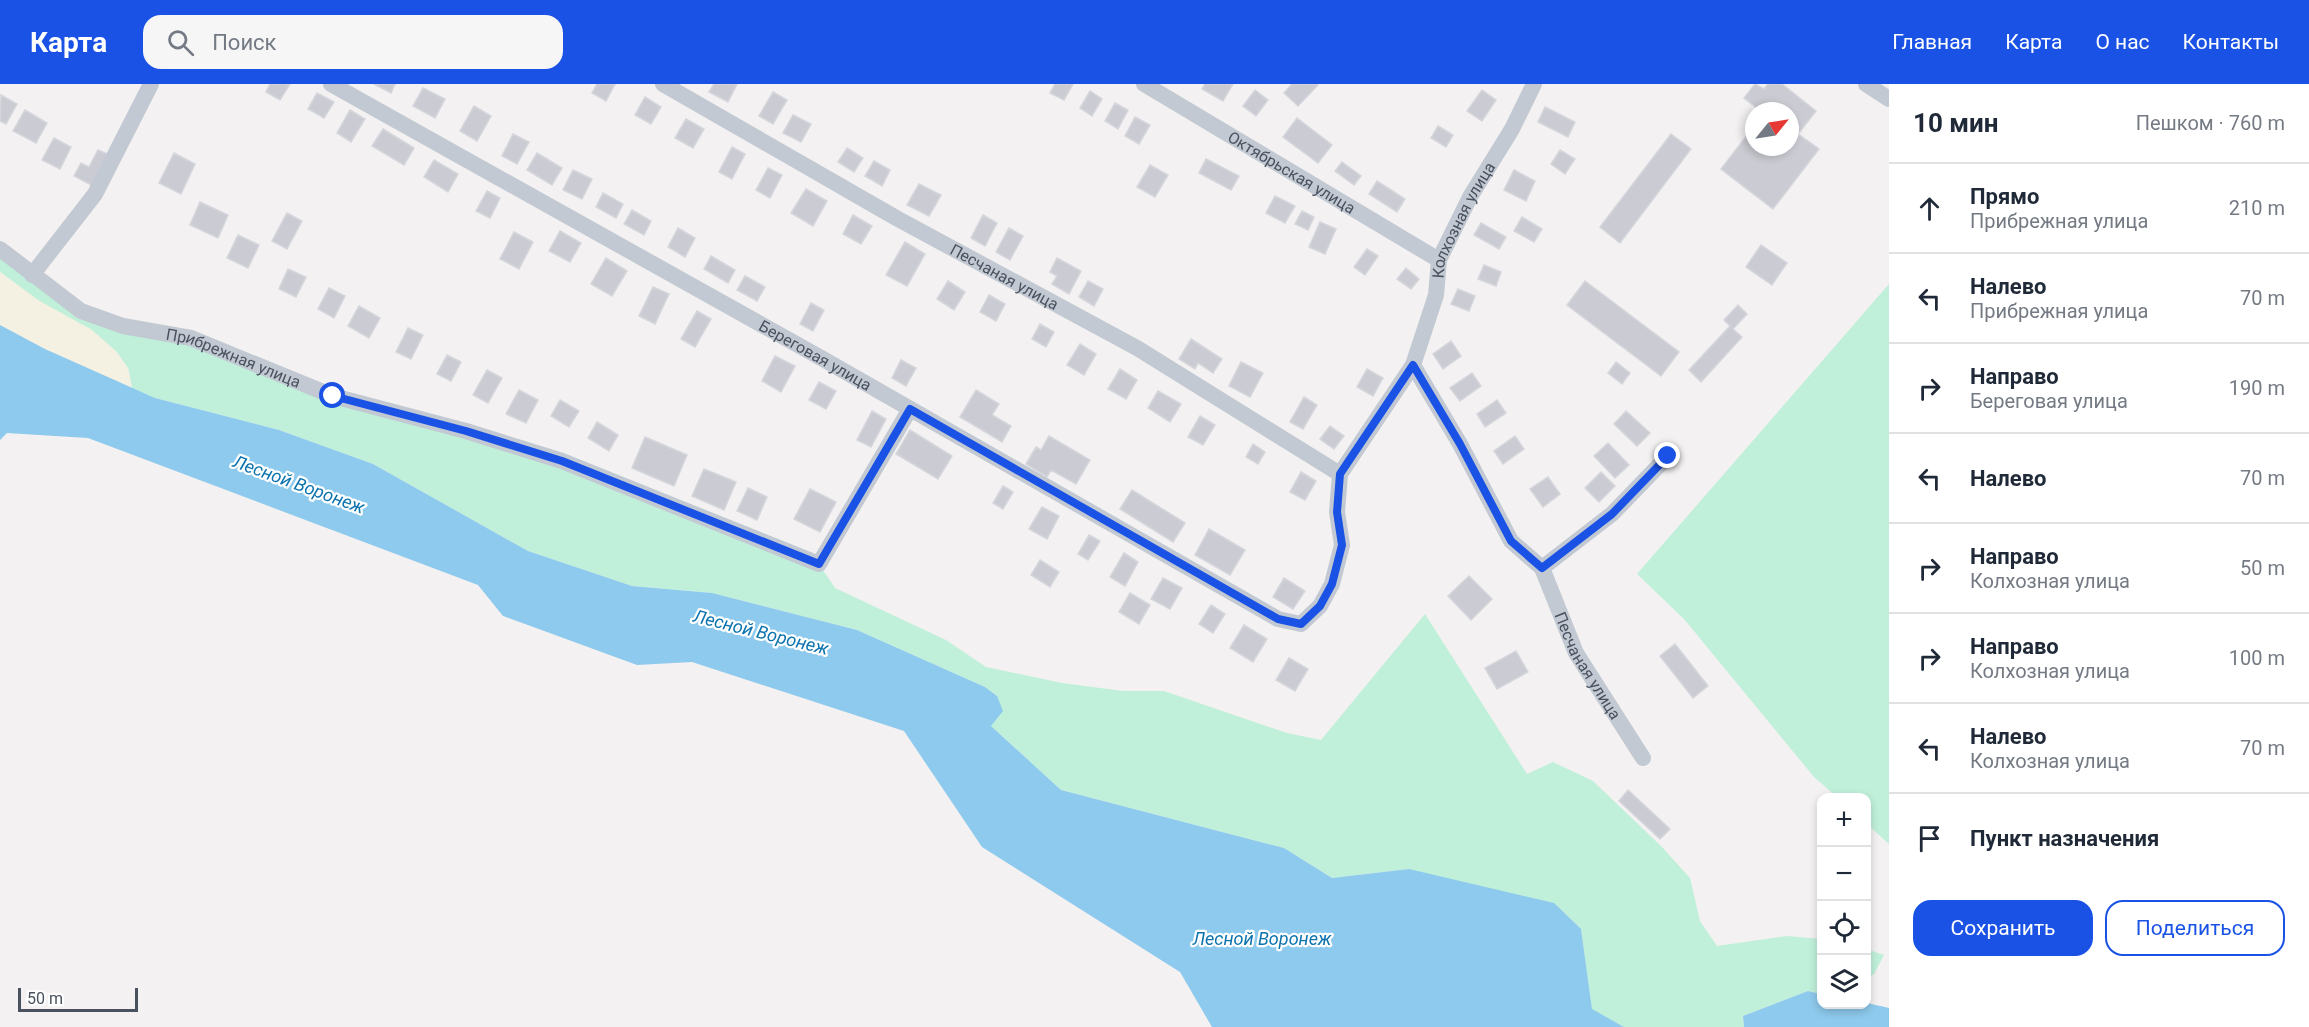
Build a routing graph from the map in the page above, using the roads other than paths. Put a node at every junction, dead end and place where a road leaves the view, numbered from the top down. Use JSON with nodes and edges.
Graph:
{"nodes":[{"id":1,"x":151,"y":84,"type":"edge"},
{"id":2,"x":331,"y":84,"type":"edge"},
{"id":3,"x":663,"y":84,"type":"edge"},
{"id":4,"x":1144,"y":84,"type":"edge"},
{"id":5,"x":1534,"y":84,"type":"edge"},
{"id":6,"x":1866,"y":84,"type":"edge"},
{"id":7,"x":1889,"y":99,"type":"edge"},
{"id":8,"x":0,"y":249,"type":"edge"},
{"id":9,"x":1439,"y":260,"type":"junction"},
{"id":10,"x":32,"y":275,"type":"junction"},
{"id":11,"x":1413,"y":365,"type":"junction"},
{"id":12,"x":910,"y":409,"type":"junction"},
{"id":13,"x":1668,"y":456,"type":"dead end"},
{"id":14,"x":1340,"y":474,"type":"junction"},
{"id":15,"x":1542,"y":568,"type":"junction"},
{"id":16,"x":1643,"y":758,"type":"dead end"}],
"edges":[{"from":1,"to":10,"type":"street"},
{"from":2,"to":12,"type":"street","name":"Береговая улица"},
{"from":3,"to":14,"type":"street","name":"Песчаная улица"},
{"from":4,"to":9,"type":"street","name":"Октябрьская улица"},
{"from":5,"to":9,"type":"street","name":"Колхозная улица"},
{"from":6,"to":7,"type":"street"},
{"from":8,"to":10,"type":"street","name":"Прибрежная улица"},
{"from":9,"to":11,"type":"street","name":"Колхозная улица"},
{"from":10,"to":12,"type":"street","name":"Прибрежная улица"},
{"from":11,"to":14,"type":"street","name":"Колхозная улица"},
{"from":11,"to":15,"type":"street"},
{"from":12,"to":14,"type":"street","name":"Береговая улица"},
{"from":13,"to":15,"type":"street"},
{"from":15,"to":16,"type":"street","name":"Песчаная улица"}]}
